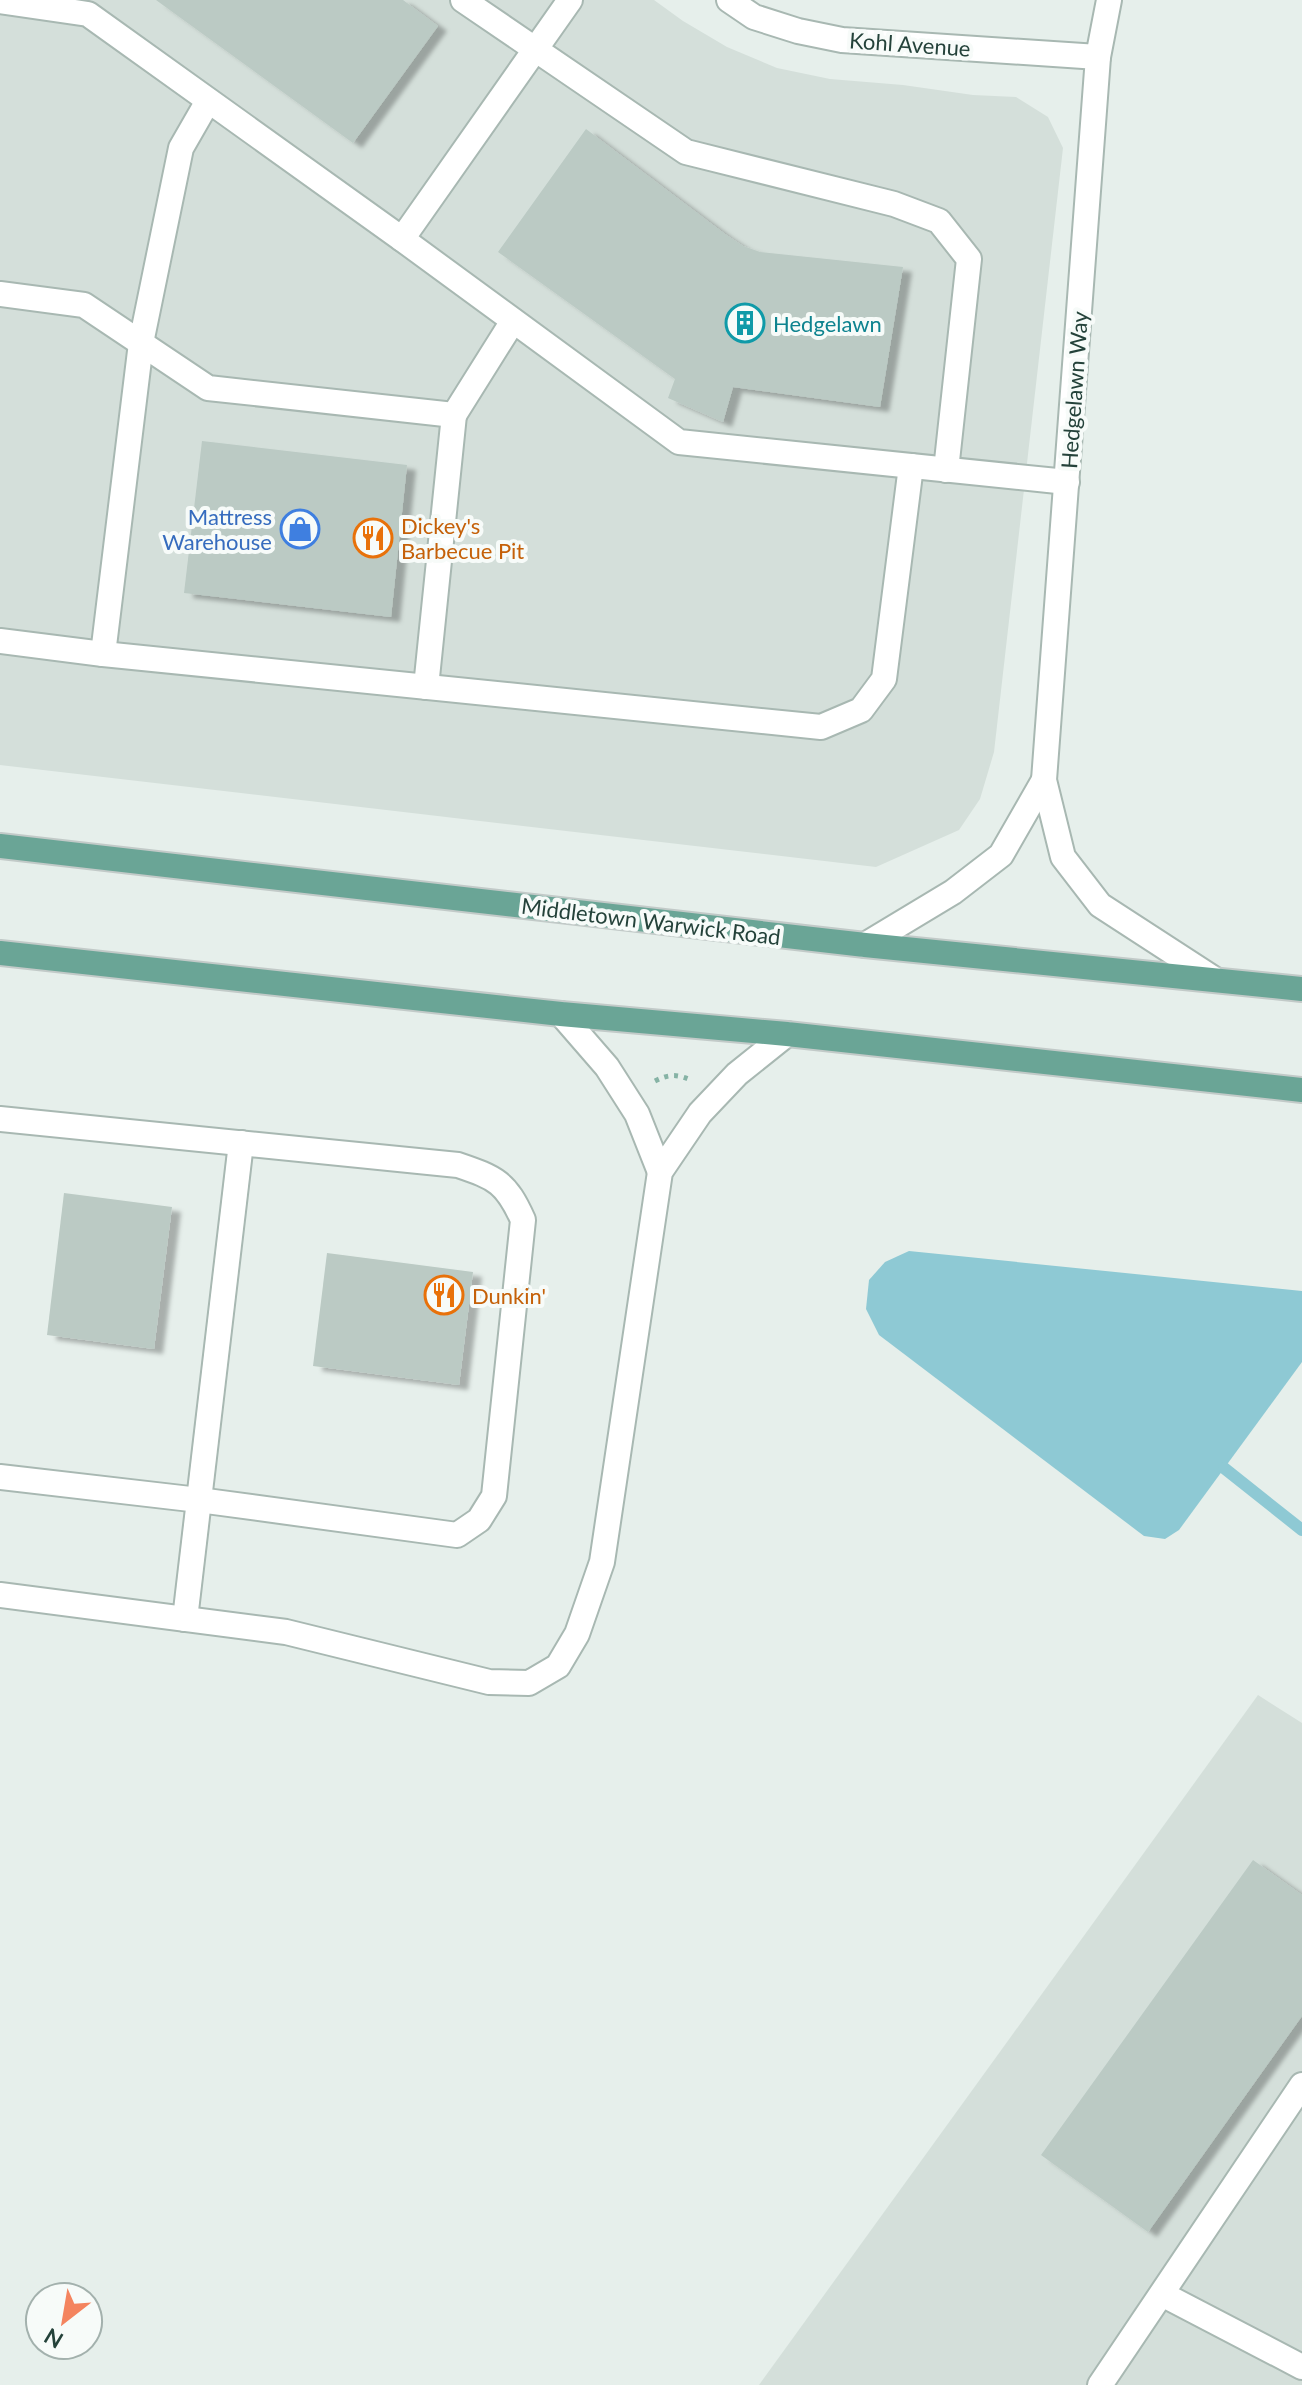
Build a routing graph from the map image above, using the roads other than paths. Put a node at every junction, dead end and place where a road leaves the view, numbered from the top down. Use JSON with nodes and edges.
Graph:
{"nodes":[{"id":1,"x":463,"y":0,"type":"edge"},
{"id":2,"x":570,"y":0,"type":"edge"},
{"id":3,"x":729,"y":0,"type":"edge"},
{"id":4,"x":1109,"y":0,"type":"edge"},
{"id":5,"x":0,"y":1,"type":"edge"},
{"id":6,"x":536,"y":50,"type":"junction"},
{"id":7,"x":1098,"y":57,"type":"junction"},
{"id":8,"x":208,"y":101,"type":"junction"},
{"id":9,"x":402,"y":239,"type":"junction"},
{"id":10,"x":0,"y":294,"type":"edge"},
{"id":11,"x":513,"y":321,"type":"junction"},
{"id":12,"x":141,"y":343,"type":"junction"},
{"id":13,"x":454,"y":415,"type":"junction"},
{"id":14,"x":911,"y":466,"type":"junction"},
{"id":15,"x":946,"y":470,"type":"junction"},
{"id":16,"x":1067,"y":482,"type":"junction"},
{"id":17,"x":0,"y":641,"type":"edge"},
{"id":18,"x":103,"y":654,"type":"junction"},
{"id":19,"x":426,"y":687,"type":"junction"},
{"id":20,"x":1044,"y":780,"type":"junction"},
{"id":21,"x":0,"y":846,"type":"edge"},
{"id":22,"x":865,"y":945,"type":"junction"},
{"id":23,"x":0,"y":953,"type":"edge"},
{"id":24,"x":1214,"y":979,"type":"junction"},
{"id":25,"x":1302,"y":989,"type":"edge"},
{"id":26,"x":561,"y":1014,"type":"junction"},
{"id":27,"x":787,"y":1034,"type":"junction"},
{"id":28,"x":1302,"y":1090,"type":"edge"},
{"id":29,"x":0,"y":1119,"type":"edge"},
{"id":30,"x":241,"y":1143,"type":"junction"},
{"id":31,"x":660,"y":1172,"type":"junction"},
{"id":32,"x":0,"y":1477,"type":"edge"},
{"id":33,"x":199,"y":1500,"type":"junction"},
{"id":34,"x":0,"y":1595,"type":"edge"},
{"id":35,"x":185,"y":1619,"type":"junction"},
{"id":36,"x":1302,"y":2085,"type":"edge"},
{"id":37,"x":1162,"y":2294,"type":"junction"},
{"id":38,"x":1302,"y":2367,"type":"edge"},
{"id":39,"x":1100,"y":2385,"type":"edge"}],
"edges":[{"from":1,"to":6,"type":"lane"},
{"from":2,"to":6,"type":"lane"},
{"from":3,"to":7,"type":"lane","name":"Kohl Avenue"},
{"from":4,"to":7,"type":"lane","name":"Hedgelawn Way"},
{"from":5,"to":8,"type":"lane"},
{"from":6,"to":9,"type":"lane"},
{"from":6,"to":15,"type":"lane"},
{"from":7,"to":16,"type":"lane","name":"Hedgelawn Way"},
{"from":8,"to":9,"type":"lane"},
{"from":8,"to":12,"type":"lane"},
{"from":9,"to":11,"type":"lane"},
{"from":10,"to":12,"type":"lane"},
{"from":11,"to":13,"type":"lane"},
{"from":11,"to":14,"type":"lane"},
{"from":12,"to":13,"type":"lane"},
{"from":12,"to":18,"type":"lane"},
{"from":13,"to":19,"type":"lane"},
{"from":14,"to":15,"type":"lane"},
{"from":14,"to":19,"type":"lane"},
{"from":15,"to":16,"type":"lane"},
{"from":16,"to":20,"type":"lane","name":"Hedgelawn Way"},
{"from":17,"to":18,"type":"lane"},
{"from":18,"to":19,"type":"lane"},
{"from":20,"to":22,"type":"lane"},
{"from":20,"to":24,"type":"lane"},
{"from":21,"to":22,"type":"main road","name":"Middletown Warwick Road"},
{"from":22,"to":24,"type":"main road","name":"Middletown Warwick Road"},
{"from":23,"to":26,"type":"main road"},
{"from":24,"to":25,"type":"main road","name":"Middletown Warwick Road"},
{"from":26,"to":27,"type":"main road"},
{"from":26,"to":31,"type":"lane"},
{"from":27,"to":28,"type":"main road"},
{"from":27,"to":31,"type":"lane"},
{"from":29,"to":30,"type":"lane"},
{"from":30,"to":33,"type":"lane"},
{"from":30,"to":33,"type":"lane"},
{"from":31,"to":35,"type":"lane"},
{"from":32,"to":33,"type":"lane"},
{"from":33,"to":35,"type":"lane"},
{"from":34,"to":35,"type":"lane"},
{"from":36,"to":37,"type":"lane"},
{"from":37,"to":38,"type":"lane"},
{"from":37,"to":39,"type":"lane"}]}
